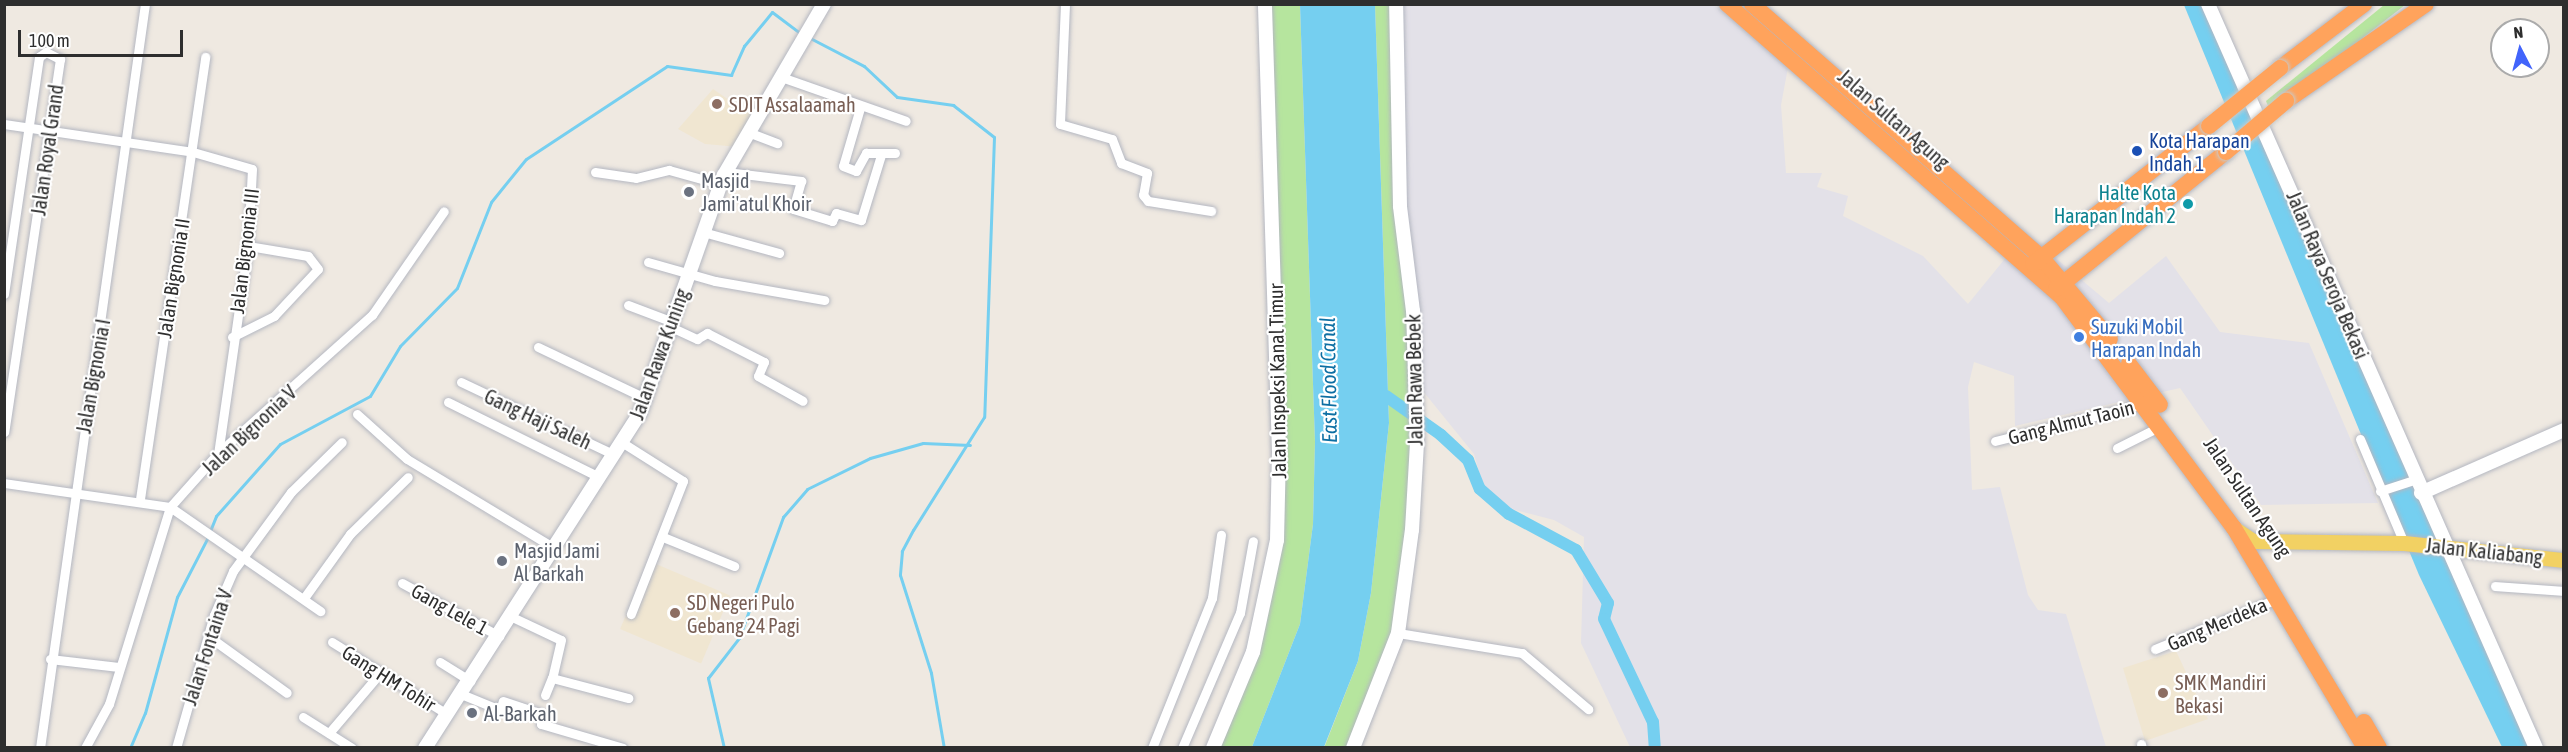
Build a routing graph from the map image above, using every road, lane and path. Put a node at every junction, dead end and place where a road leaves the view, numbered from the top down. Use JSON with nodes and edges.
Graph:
{"nodes":[{"id":1,"x":145,"y":4,"type":"edge"},
{"id":2,"x":824,"y":4,"type":"edge"},
{"id":3,"x":1065,"y":4,"type":"edge"},
{"id":4,"x":1265,"y":4,"type":"edge"},
{"id":5,"x":1396,"y":4,"type":"edge"},
{"id":6,"x":1727,"y":4,"type":"edge"},
{"id":7,"x":1752,"y":4,"type":"edge"},
{"id":8,"x":2208,"y":4,"type":"edge"},
{"id":9,"x":2364,"y":4,"type":"edge"},
{"id":10,"x":2426,"y":4,"type":"edge"},
{"id":11,"x":205,"y":57,"type":"dead end"},
{"id":12,"x":784,"y":78,"type":"junction"},
{"id":13,"x":860,"y":108,"type":"junction"},
{"id":14,"x":906,"y":121,"type":"dead end"},
{"id":15,"x":4,"y":124,"type":"edge"},
{"id":16,"x":27,"y":126,"type":"junction"},
{"id":17,"x":51,"y":131,"type":"junction"},
{"id":18,"x":753,"y":134,"type":"junction"},
{"id":19,"x":128,"y":141,"type":"junction"},
{"id":20,"x":777,"y":143,"type":"dead end"},
{"id":21,"x":193,"y":152,"type":"junction"},
{"id":22,"x":895,"y":153,"type":"dead end"},
{"id":23,"x":881,"y":155,"type":"junction"},
{"id":24,"x":595,"y":172,"type":"dead end"},
{"id":25,"x":723,"y":178,"type":"junction"},
{"id":26,"x":444,"y":211,"type":"dead end"},
{"id":27,"x":1211,"y":211,"type":"dead end"},
{"id":28,"x":703,"y":232,"type":"junction"},
{"id":29,"x":2065,"y":235,"type":"junction"},
{"id":30,"x":2020,"y":242,"type":"junction"},
{"id":31,"x":248,"y":246,"type":"junction"},
{"id":32,"x":779,"y":253,"type":"dead end"},
{"id":33,"x":2090,"y":260,"type":"junction"},
{"id":34,"x":648,"y":262,"type":"dead end"},
{"id":35,"x":2036,"y":262,"type":"junction"},
{"id":36,"x":688,"y":275,"type":"junction"},
{"id":37,"x":2059,"y":286,"type":"junction"},
{"id":38,"x":4,"y":294,"type":"edge"},
{"id":39,"x":824,"y":300,"type":"dead end"},
{"id":40,"x":628,"y":304,"type":"dead end"},
{"id":41,"x":2086,"y":306,"type":"junction"},
{"id":42,"x":672,"y":325,"type":"junction"},
{"id":43,"x":232,"y":337,"type":"junction"},
{"id":44,"x":538,"y":347,"type":"dead end"},
{"id":45,"x":461,"y":382,"type":"dead end"},
{"id":46,"x":647,"y":399,"type":"junction"},
{"id":47,"x":803,"y":401,"type":"dead end"},
{"id":48,"x":448,"y":402,"type":"dead end"},
{"id":49,"x":2146,"y":404,"type":"junction"},
{"id":50,"x":357,"y":414,"type":"dead end"},
{"id":51,"x":2161,"y":426,"type":"junction"},
{"id":52,"x":2564,"y":430,"type":"edge"},
{"id":53,"x":4,"y":432,"type":"edge"},
{"id":54,"x":2360,"y":439,"type":"dead end"},
{"id":55,"x":1995,"y":441,"type":"dead end"},
{"id":56,"x":342,"y":442,"type":"dead end"},
{"id":57,"x":623,"y":443,"type":"junction"},
{"id":58,"x":2117,"y":448,"type":"dead end"},
{"id":59,"x":218,"y":453,"type":"junction"},
{"id":60,"x":615,"y":455,"type":"junction"},
{"id":61,"x":408,"y":477,"type":"dead end"},
{"id":62,"x":599,"y":477,"type":"junction"},
{"id":63,"x":2414,"y":480,"type":"junction"},
{"id":64,"x":4,"y":483,"type":"edge"},
{"id":65,"x":73,"y":491,"type":"junction"},
{"id":66,"x":2380,"y":491,"type":"junction"},
{"id":67,"x":2421,"y":493,"type":"junction"},
{"id":68,"x":140,"y":499,"type":"junction"},
{"id":69,"x":170,"y":507,"type":"junction"},
{"id":70,"x":2234,"y":528,"type":"junction"},
{"id":71,"x":1221,"y":535,"type":"dead end"},
{"id":72,"x":663,"y":537,"type":"junction"},
{"id":73,"x":1253,"y":540,"type":"dead end"},
{"id":74,"x":2253,"y":541,"type":"junction"},
{"id":75,"x":2404,"y":543,"type":"junction"},
{"id":76,"x":551,"y":546,"type":"junction"},
{"id":77,"x":2440,"y":546,"type":"junction"},
{"id":78,"x":242,"y":556,"type":"junction"},
{"id":79,"x":2564,"y":560,"type":"edge"},
{"id":80,"x":734,"y":566,"type":"dead end"},
{"id":81,"x":402,"y":583,"type":"dead end"},
{"id":82,"x":2496,"y":586,"type":"dead end"},
{"id":83,"x":2564,"y":591,"type":"edge"},
{"id":84,"x":304,"y":598,"type":"junction"},
{"id":85,"x":2279,"y":598,"type":"junction"},
{"id":86,"x":321,"y":611,"type":"dead end"},
{"id":87,"x":631,"y":614,"type":"dead end"},
{"id":88,"x":510,"y":616,"type":"junction"},
{"id":89,"x":1398,"y":633,"type":"junction"},
{"id":90,"x":208,"y":636,"type":"junction"},
{"id":91,"x":499,"y":636,"type":"junction"},
{"id":92,"x":332,"y":642,"type":"dead end"},
{"id":93,"x":2155,"y":649,"type":"dead end"},
{"id":94,"x":50,"y":659,"type":"junction"},
{"id":95,"x":440,"y":662,"type":"dead end"},
{"id":96,"x":119,"y":667,"type":"junction"},
{"id":97,"x":381,"y":672,"type":"junction"},
{"id":98,"x":552,"y":678,"type":"junction"},
{"id":99,"x":471,"y":681,"type":"junction"},
{"id":100,"x":287,"y":693,"type":"dead end"},
{"id":101,"x":461,"y":694,"type":"junction"},
{"id":102,"x":545,"y":695,"type":"dead end"},
{"id":103,"x":628,"y":698,"type":"dead end"},
{"id":104,"x":1588,"y":709,"type":"dead end"},
{"id":105,"x":447,"y":714,"type":"junction"},
{"id":106,"x":303,"y":717,"type":"dead end"},
{"id":107,"x":329,"y":733,"type":"junction"},
{"id":108,"x":40,"y":747,"type":"edge"},
{"id":109,"x":85,"y":747,"type":"edge"},
{"id":110,"x":176,"y":747,"type":"edge"},
{"id":111,"x":352,"y":747,"type":"edge"},
{"id":112,"x":426,"y":747,"type":"edge"},
{"id":113,"x":623,"y":747,"type":"edge"},
{"id":114,"x":1152,"y":747,"type":"edge"},
{"id":115,"x":1182,"y":747,"type":"edge"},
{"id":116,"x":1213,"y":747,"type":"edge"},
{"id":117,"x":1353,"y":747,"type":"edge"},
{"id":118,"x":2365,"y":747,"type":"edge"},
{"id":119,"x":2379,"y":747,"type":"edge"},
{"id":120,"x":2536,"y":747,"type":"edge"}],
"edges":[{"from":1,"to":19,"type":"street","name":"Jalan Bignonia I"},
{"from":2,"to":12,"type":"street","name":"Jalan Rawa Kuning"},
{"from":3,"to":27,"type":"street"},
{"from":4,"to":116,"type":"street","name":"Jalan Inspeksi Kanal Timur"},
{"from":5,"to":89,"type":"street","name":"Jalan Rawa Bebek"},
{"from":6,"to":35,"type":"highway","name":"Jalan Sultan Agung"},
{"from":7,"to":30,"type":"highway","name":"Jalan Sultan Agung"},
{"from":8,"to":63,"type":"street","name":"Jalan Raya Seroja Bekasi"},
{"from":9,"to":29,"type":"highway","bridge":true},
{"from":10,"to":33,"type":"highway","bridge":true},
{"from":11,"to":21,"type":"street","name":"Jalan Bignonia II"},
{"from":12,"to":13,"type":"street"},
{"from":12,"to":18,"type":"street","name":"Jalan Rawa Kuning"},
{"from":13,"to":14,"type":"street"},
{"from":13,"to":23,"type":"street"},
{"from":15,"to":16,"type":"street","name":"Jalan Bignonia III"},
{"from":16,"to":17,"type":"street","name":"Jalan Bignonia III"},
{"from":16,"to":17,"type":"street","name":"Jalan Royal Grand"},
{"from":16,"to":38,"type":"street","name":"Jalan Royal Grand"},
{"from":17,"to":19,"type":"street","name":"Jalan Bignonia III"},
{"from":17,"to":53,"type":"street","name":"Jalan Royal Grand"},
{"from":18,"to":20,"type":"street"},
{"from":18,"to":25,"type":"street","name":"Jalan Rawa Kuning"},
{"from":19,"to":21,"type":"street","name":"Jalan Bignonia III"},
{"from":19,"to":65,"type":"street","name":"Jalan Bignonia I"},
{"from":21,"to":31,"type":"street","name":"Jalan Bignonia III"},
{"from":21,"to":68,"type":"street","name":"Jalan Bignonia II"},
{"from":22,"to":23,"type":"street"},
{"from":23,"to":25,"type":"street"},
{"from":24,"to":25,"type":"street"},
{"from":25,"to":28,"type":"street","name":"Jalan Rawa Kuning"},
{"from":26,"to":59,"type":"street","name":"Jalan Bignonia V"},
{"from":28,"to":32,"type":"street"},
{"from":28,"to":36,"type":"street","name":"Jalan Rawa Kuning"},
{"from":29,"to":30,"type":"highway"},
{"from":29,"to":35,"type":"highway"},
{"from":30,"to":35,"type":"highway","name":"Jalan Sultan Agung"},
{"from":31,"to":43,"type":"street","name":"Jalan Bignonia III"},
{"from":31,"to":43,"type":"street"},
{"from":33,"to":37,"type":"highway"},
{"from":33,"to":41,"type":"highway"},
{"from":34,"to":36,"type":"street"},
{"from":35,"to":37,"type":"highway","name":"Jalan Sultan Agung"},
{"from":36,"to":39,"type":"street"},
{"from":36,"to":42,"type":"street","name":"Jalan Rawa Kuning"},
{"from":37,"to":41,"type":"highway","name":"Jalan Sultan Agung"},
{"from":37,"to":49,"type":"highway","name":"Jalan Sultan Agung"},
{"from":40,"to":42,"type":"street"},
{"from":41,"to":74,"type":"highway","name":"Jalan Sultan Agung"},
{"from":42,"to":46,"type":"street","name":"Jalan Rawa Kuning"},
{"from":42,"to":47,"type":"street"},
{"from":43,"to":59,"type":"street","name":"Jalan Bignonia III"},
{"from":44,"to":46,"type":"street"},
{"from":45,"to":60,"type":"street","name":"Gang Haji Saleh"},
{"from":46,"to":57,"type":"street","name":"Jalan Rawa Kuning"},
{"from":48,"to":62,"type":"street"},
{"from":49,"to":51,"type":"highway","name":"Jalan Sultan Agung"},
{"from":49,"to":55,"type":"street","name":"Gang Almut Taoin"},
{"from":50,"to":76,"type":"street"},
{"from":51,"to":58,"type":"street"},
{"from":51,"to":70,"type":"highway","name":"Jalan Sultan Agung"},
{"from":52,"to":67,"type":"street"},
{"from":54,"to":66,"type":"street"},
{"from":56,"to":78,"type":"street","name":"Jalan Fontaina V"},
{"from":57,"to":60,"type":"street","name":"Jalan Rawa Kuning"},
{"from":57,"to":72,"type":"street"},
{"from":59,"to":69,"type":"street","name":"Jalan Bignonia V"},
{"from":60,"to":62,"type":"street","name":"Jalan Rawa Kuning"},
{"from":61,"to":84,"type":"street"},
{"from":62,"to":76,"type":"street","name":"Jalan Rawa Kuning"},
{"from":63,"to":66,"type":"street"},
{"from":63,"to":67,"type":"street","name":"Jalan Raya Seroja Bekasi"},
{"from":64,"to":65,"type":"street"},
{"from":65,"to":68,"type":"street"},
{"from":65,"to":94,"type":"street","name":"Jalan Bignonia I"},
{"from":66,"to":75,"type":"street"},
{"from":67,"to":77,"type":"street","name":"Jalan Raya Seroja Bekasi"},
{"from":68,"to":69,"type":"street"},
{"from":69,"to":78,"type":"street"},
{"from":69,"to":96,"type":"street","name":"Jalan Bignonia V"},
{"from":70,"to":74,"type":"main road"},
{"from":70,"to":85,"type":"highway","name":"Jalan Sultan Agung"},
{"from":71,"to":114,"type":"street"},
{"from":72,"to":80,"type":"street"},
{"from":72,"to":87,"type":"street"},
{"from":73,"to":115,"type":"street"},
{"from":74,"to":75,"type":"main road","name":"Jalan Kaliabang"},
{"from":74,"to":119,"type":"highway","name":"Jalan Sultan Agung"},
{"from":75,"to":77,"type":"main road","name":"Jalan Kaliabang"},
{"from":76,"to":88,"type":"street","name":"Jalan Rawa Kuning"},
{"from":77,"to":79,"type":"main road","name":"Jalan Kaliabang"},
{"from":77,"to":120,"type":"street","name":"Jalan Raya Seroja Bekasi"},
{"from":78,"to":84,"type":"street"},
{"from":78,"to":90,"type":"street","name":"Jalan Fontaina V"},
{"from":81,"to":91,"type":"street","name":"Gang Lele 1"},
{"from":82,"to":83,"type":"street"},
{"from":84,"to":86,"type":"street"},
{"from":85,"to":93,"type":"street","name":"Gang Merdeka"},
{"from":85,"to":118,"type":"highway","name":"Jalan Sultan Agung"},
{"from":88,"to":91,"type":"street","name":"Jalan Rawa Kuning"},
{"from":88,"to":98,"type":"street"},
{"from":89,"to":104,"type":"street"},
{"from":89,"to":117,"type":"street","name":"Jalan Rawa Bebek"},
{"from":90,"to":100,"type":"street"},
{"from":90,"to":110,"type":"street","name":"Jalan Fontaina V"},
{"from":91,"to":99,"type":"street","name":"Jalan Rawa Kuning"},
{"from":92,"to":97,"type":"street","name":"Gang HM Tohir"},
{"from":94,"to":96,"type":"street"},
{"from":94,"to":108,"type":"street","name":"Jalan Bignonia I"},
{"from":95,"to":99,"type":"street"},
{"from":96,"to":109,"type":"street","name":"Jalan Bignonia V"},
{"from":97,"to":105,"type":"street","name":"Gang HM Tohir"},
{"from":97,"to":107,"type":"street"},
{"from":98,"to":102,"type":"street"},
{"from":98,"to":103,"type":"street"},
{"from":99,"to":101,"type":"street","name":"Jalan Rawa Kuning"},
{"from":101,"to":105,"type":"street","name":"Jalan Rawa Kuning"},
{"from":101,"to":113,"type":"street"},
{"from":105,"to":112,"type":"street","name":"Jalan Rawa Kuning"},
{"from":106,"to":107,"type":"street"},
{"from":107,"to":111,"type":"street"}]}
